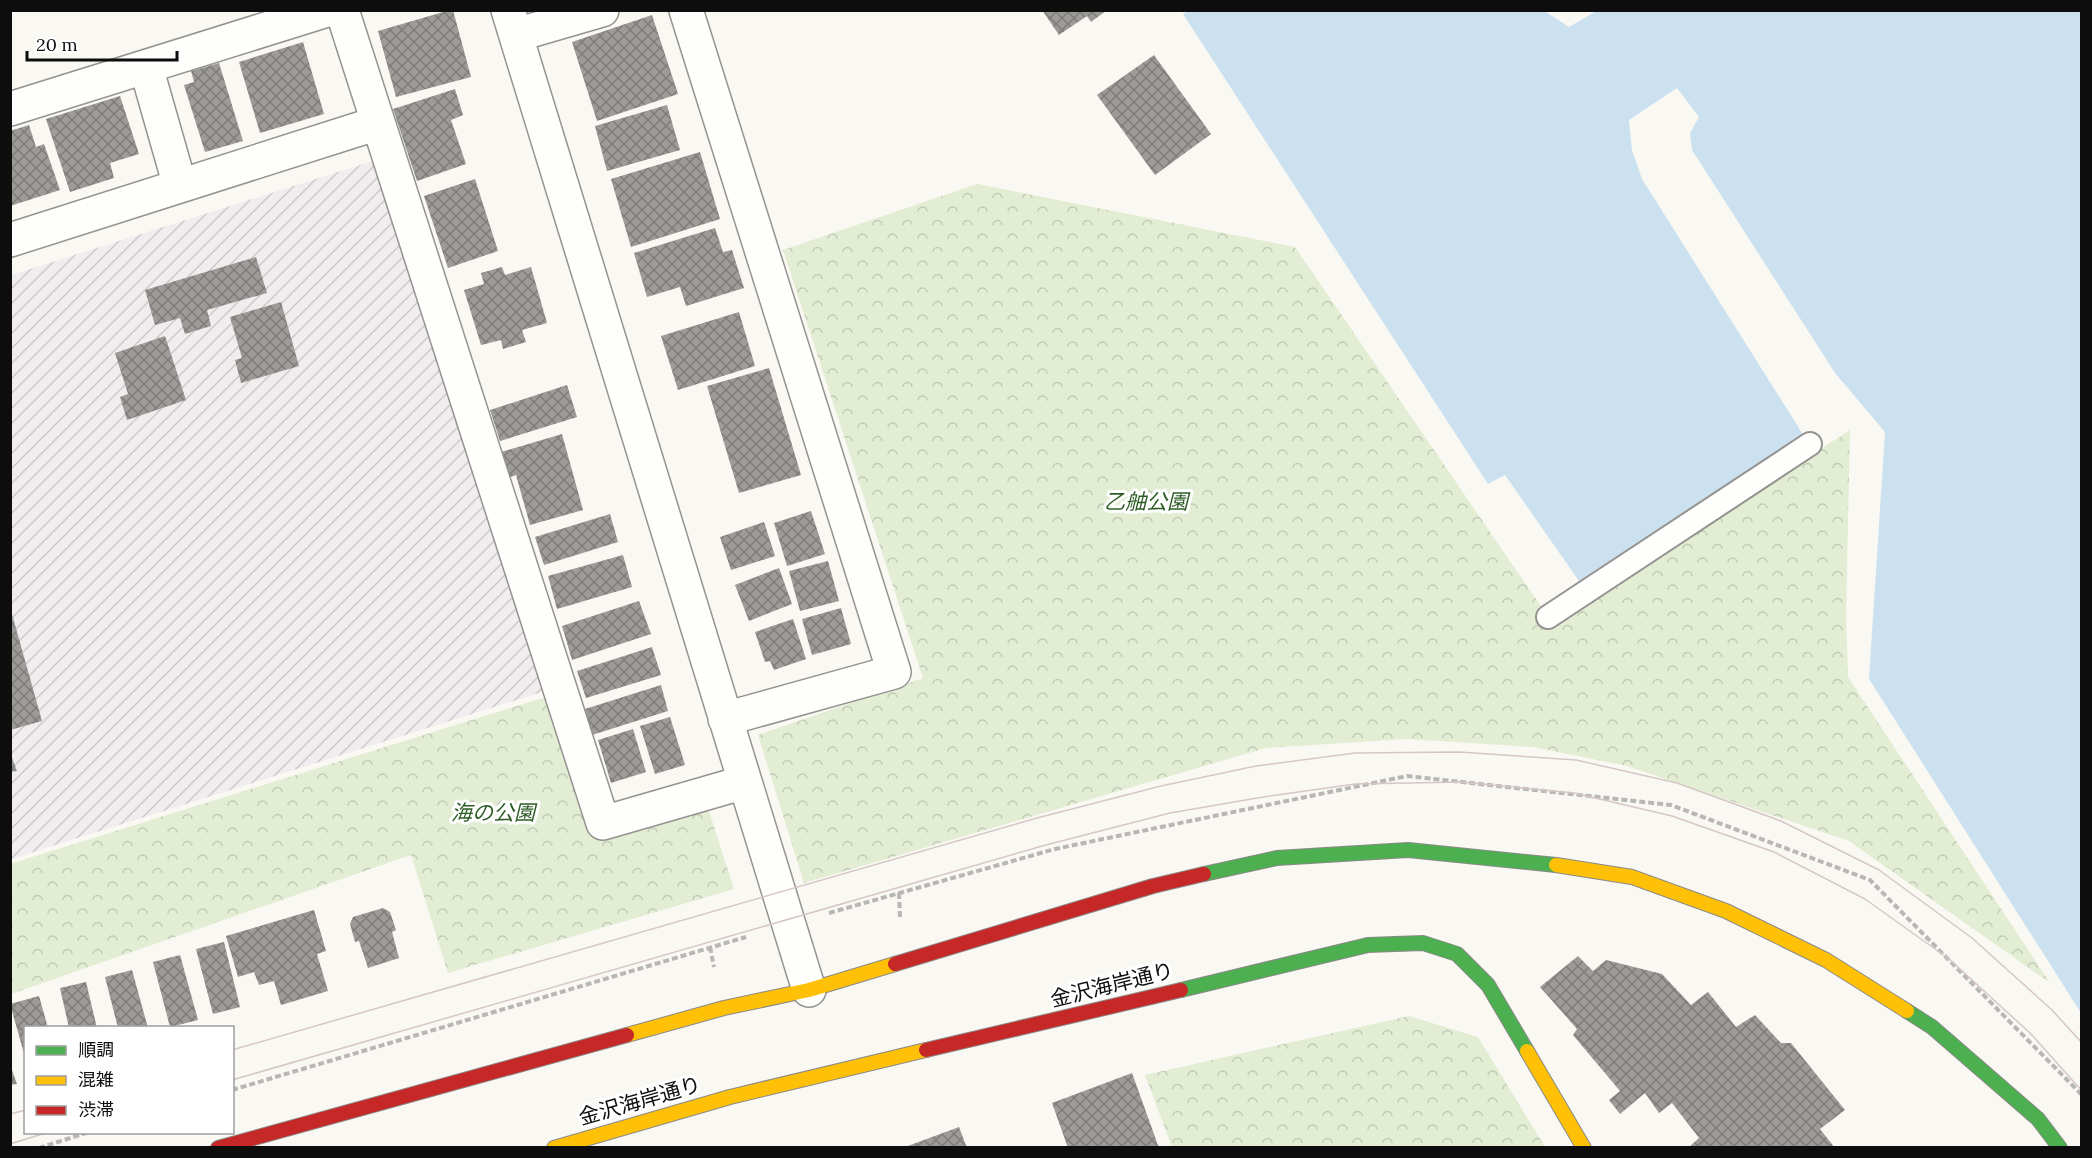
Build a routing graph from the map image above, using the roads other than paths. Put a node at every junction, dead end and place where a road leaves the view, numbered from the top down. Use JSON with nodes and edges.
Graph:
{"nodes":[{"id":1,"x":327,"y":10,"type":"edge"},
{"id":2,"x":342,"y":10,"type":"edge"},
{"id":3,"x":602,"y":10,"type":"edge"},
{"id":4,"x":686,"y":10,"type":"edge"},
{"id":5,"x":512,"y":23,"type":"edge"},
{"id":6,"x":146,"y":67,"type":"junction"},
{"id":7,"x":10,"y":110,"type":"edge"},
{"id":8,"x":378,"y":123,"type":"junction"},
{"id":9,"x":180,"y":186,"type":"junction"},
{"id":10,"x":10,"y":240,"type":"edge"},
{"id":11,"x":1810,"y":444,"type":"dead end"},
{"id":12,"x":1548,"y":617,"type":"dead end"},
{"id":13,"x":725,"y":719,"type":"junction"},
{"id":14,"x":745,"y":782,"type":"junction"},
{"id":15,"x":809,"y":990,"type":"junction"},
{"id":16,"x":218,"y":1148,"type":"edge"},
{"id":17,"x":554,"y":1148,"type":"edge"},
{"id":18,"x":1584,"y":1148,"type":"edge"},
{"id":19,"x":2060,"y":1148,"type":"edge"}],
"edges":[{"from":1,"to":6,"type":"street"},
{"from":2,"to":8,"type":"street"},
{"from":3,"to":5,"type":"street"},
{"from":4,"to":13,"type":"street"},
{"from":5,"to":13,"type":"street"},
{"from":6,"to":7,"type":"street"},
{"from":6,"to":9,"type":"street"},
{"from":8,"to":9,"type":"street"},
{"from":8,"to":14,"type":"street"},
{"from":9,"to":10,"type":"street"},
{"from":11,"to":12,"type":"lane"},
{"from":13,"to":14,"type":"street"},
{"from":14,"to":15,"type":"street"},
{"from":15,"to":16,"type":"street"},
{"from":15,"to":19,"type":"street"},
{"from":17,"to":18,"type":"street","name":"金沢海岸通り"}]}
